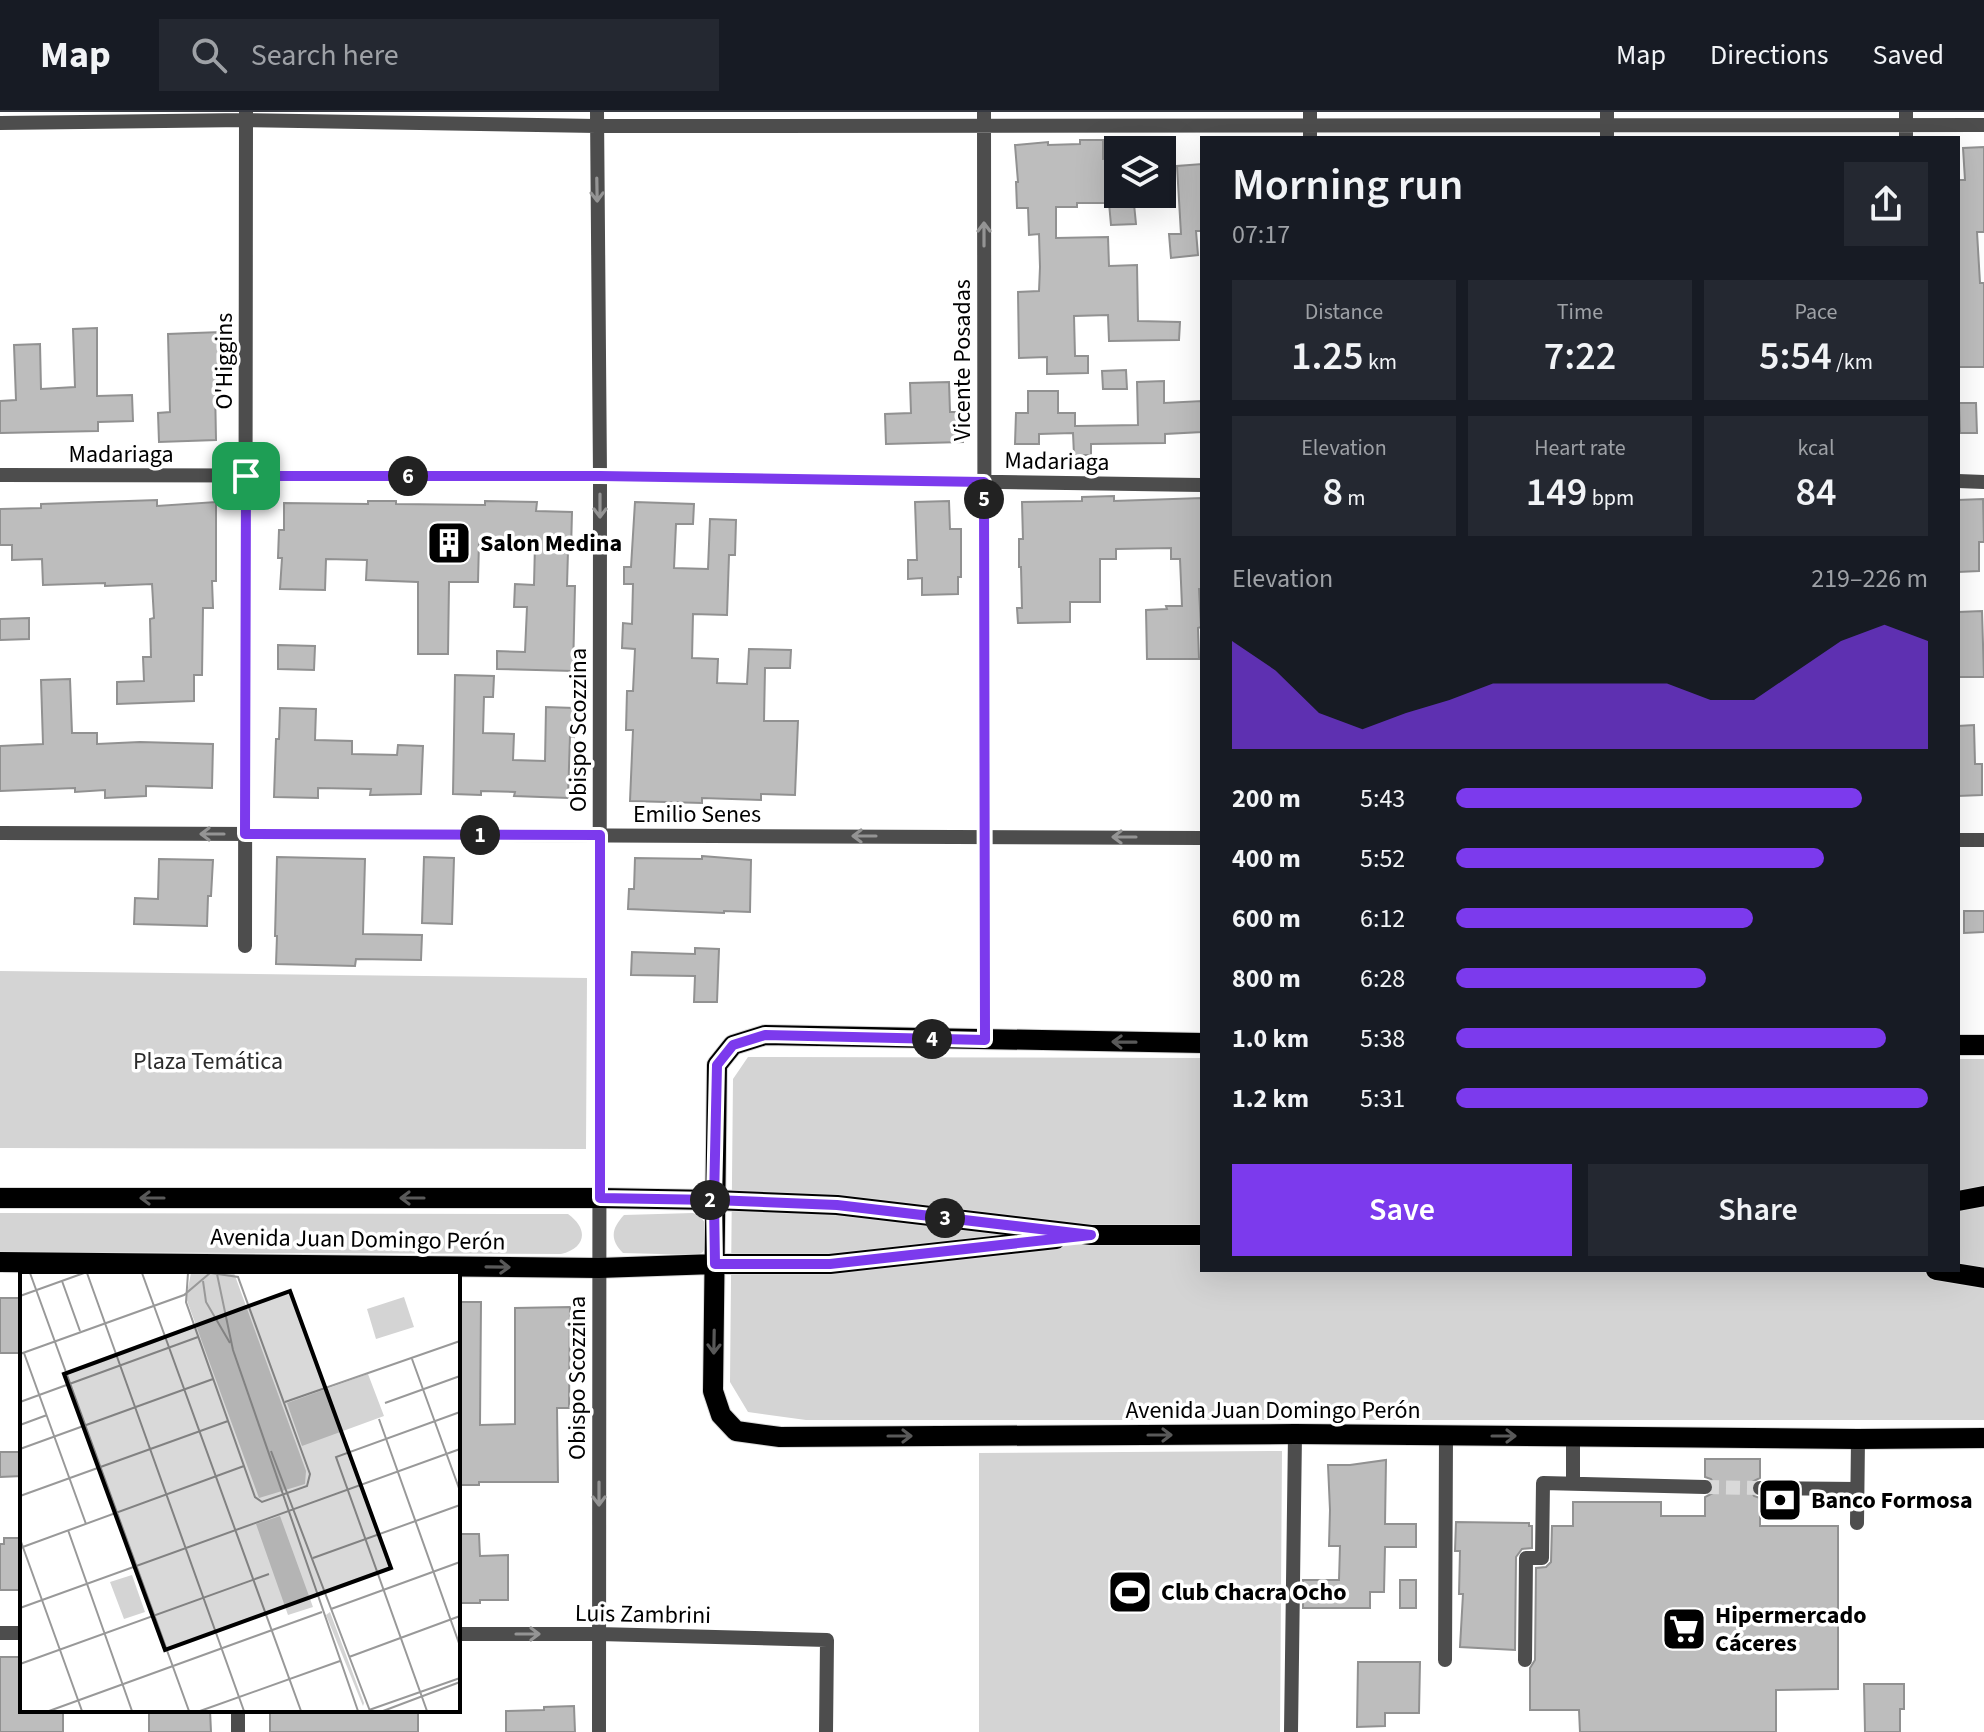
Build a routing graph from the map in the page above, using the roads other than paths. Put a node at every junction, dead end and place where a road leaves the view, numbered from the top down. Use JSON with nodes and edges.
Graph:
{"nodes":[{"id":1,"x":246,"y":116,"type":"edge"},
{"id":2,"x":596,"y":119,"type":"edge"},
{"id":3,"x":984,"y":119,"type":"edge"},
{"id":4,"x":0,"y":123,"type":"edge"},
{"id":5,"x":1607,"y":125,"type":"edge"},
{"id":6,"x":1906,"y":125,"type":"edge"},
{"id":7,"x":1984,"y":125,"type":"edge"},
{"id":8,"x":1310,"y":126,"type":"edge"},
{"id":9,"x":0,"y":475,"type":"edge"},
{"id":10,"x":246,"y":476,"type":"junction"},
{"id":11,"x":600,"y":476,"type":"junction"},
{"id":12,"x":1960,"y":481,"type":"edge"},
{"id":13,"x":984,"y":482,"type":"junction"},
{"id":14,"x":1984,"y":482,"type":"edge"},
{"id":15,"x":1200,"y":485,"type":"edge"},
{"id":16,"x":0,"y":833,"type":"edge"},
{"id":17,"x":245,"y":834,"type":"junction"},
{"id":18,"x":600,"y":835,"type":"junction"},
{"id":19,"x":984,"y":837,"type":"junction"},
{"id":20,"x":1200,"y":838,"type":"edge"},
{"id":21,"x":1960,"y":840,"type":"edge"},
{"id":22,"x":1984,"y":840,"type":"edge"},
{"id":23,"x":245,"y":946,"type":"dead end"},
{"id":24,"x":985,"y":1040,"type":"junction"},
{"id":25,"x":1200,"y":1043,"type":"edge"},
{"id":26,"x":1960,"y":1045,"type":"edge"},
{"id":27,"x":1984,"y":1045,"type":"edge"},
{"id":28,"x":1984,"y":1196,"type":"edge"},
{"id":29,"x":0,"y":1198,"type":"edge"},
{"id":30,"x":600,"y":1198,"type":"junction"},
{"id":31,"x":714,"y":1200,"type":"junction"},
{"id":32,"x":1960,"y":1201,"type":"edge"},
{"id":33,"x":1091,"y":1235,"type":"junction"},
{"id":34,"x":1200,"y":1235,"type":"edge"},
{"id":35,"x":0,"y":1262,"type":"edge"},
{"id":36,"x":715,"y":1264,"type":"junction"},
{"id":37,"x":599,"y":1268,"type":"junction"},
{"id":38,"x":239,"y":1269,"type":"edge"},
{"id":39,"x":1948,"y":1272,"type":"edge"},
{"id":40,"x":1984,"y":1278,"type":"edge"},
{"id":41,"x":1295,"y":1434,"type":"junction"},
{"id":42,"x":1446,"y":1436,"type":"junction"},
{"id":43,"x":1573,"y":1437,"type":"junction"},
{"id":44,"x":1984,"y":1438,"type":"edge"},
{"id":45,"x":1858,"y":1439,"type":"junction"},
{"id":46,"x":1573,"y":1483,"type":"junction"},
{"id":47,"x":1705,"y":1487,"type":"tunnel mouth"},
{"id":48,"x":1760,"y":1488,"type":"tunnel mouth"},
{"id":49,"x":1857,"y":1489,"type":"junction"},
{"id":50,"x":1857,"y":1523,"type":"dead end"},
{"id":51,"x":460,"y":1634,"type":"edge"},
{"id":52,"x":599,"y":1634,"type":"junction"},
{"id":53,"x":1445,"y":1660,"type":"dead end"},
{"id":54,"x":1525,"y":1660,"type":"dead end"},
{"id":55,"x":599,"y":1732,"type":"edge"},
{"id":56,"x":826,"y":1732,"type":"edge"},
{"id":57,"x":1291,"y":1732,"type":"edge"}],
"edges":[{"from":1,"to":2,"type":"street"},
{"from":1,"to":4,"type":"street"},
{"from":1,"to":10,"type":"street","name":"O'Higgins"},
{"from":2,"to":3,"type":"street"},
{"from":2,"to":11,"type":"street","name":"Obispo Scozzina","one_way":true},
{"from":3,"to":8,"type":"street"},
{"from":13,"to":3,"type":"street","name":"Vicente Posadas","one_way":true},
{"from":5,"to":6,"type":"street"},
{"from":5,"to":8,"type":"street"},
{"from":6,"to":7,"type":"street"},
{"from":9,"to":10,"type":"street","name":"Madariaga"},
{"from":10,"to":11,"type":"street","name":"Madariaga"},
{"from":10,"to":17,"type":"street","name":"O'Higgins"},
{"from":11,"to":13,"type":"street","name":"Madariaga"},
{"from":11,"to":18,"type":"street","name":"Obispo Scozzina","one_way":true},
{"from":12,"to":14,"type":"street"},
{"from":13,"to":15,"type":"street","name":"Madariaga"},
{"from":13,"to":19,"type":"street","name":"Vicente Posadas"},
{"from":17,"to":16,"type":"street","name":"Emilio Senes","one_way":true},
{"from":17,"to":18,"type":"street","name":"Emilio Senes"},
{"from":17,"to":23,"type":"street","name":"O'Higgins"},
{"from":19,"to":18,"type":"street","name":"Emilio Senes","one_way":true},
{"from":18,"to":30,"type":"street","name":"Obispo Scozzina"},
{"from":20,"to":19,"type":"street","name":"Emilio Senes","one_way":true},
{"from":19,"to":24,"type":"street","name":"Vicente Posadas"},
{"from":21,"to":22,"type":"street"},
{"from":25,"to":24,"type":"main road","one_way":true},
{"from":24,"to":31,"type":"main road"},
{"from":26,"to":27,"type":"main road"},
{"from":28,"to":32,"type":"main road"},
{"from":30,"to":29,"type":"main road","name":"Avenida Juan Domingo Perón","one_way":true},
{"from":30,"to":31,"type":"main road","name":"Avenida Juan Domingo Perón"},
{"from":30,"to":37,"type":"street","name":"Obispo Scozzina"},
{"from":31,"to":33,"type":"main road","name":"Avenida Juan Domingo Perón"},
{"from":31,"to":36,"type":"main road"},
{"from":33,"to":34,"type":"main road","name":"Avenida Juan Domingo Perón"},
{"from":33,"to":36,"type":"main road","name":"Avenida Juan Domingo Perón"},
{"from":35,"to":38,"type":"main road","name":"Avenida Juan Domingo Perón"},
{"from":36,"to":37,"type":"main road","name":"Avenida Juan Domingo Perón"},
{"from":36,"to":41,"type":"main road","name":"Avenida Juan Domingo Perón","one_way":true},
{"from":38,"to":37,"type":"main road","name":"Avenida Juan Domingo Perón","one_way":true},
{"from":37,"to":52,"type":"street","name":"Obispo Scozzina","one_way":true},
{"from":39,"to":40,"type":"main road"},
{"from":41,"to":42,"type":"main road","name":"Avenida Juan Domingo Perón"},
{"from":41,"to":57,"type":"street"},
{"from":42,"to":43,"type":"main road","name":"Avenida Juan Domingo Perón","one_way":true},
{"from":42,"to":53,"type":"street"},
{"from":43,"to":45,"type":"main road","name":"Avenida Juan Domingo Perón"},
{"from":43,"to":46,"type":"street"},
{"from":44,"to":45,"type":"main road","name":"Avenida Juan Domingo Perón"},
{"from":45,"to":49,"type":"street"},
{"from":46,"to":47,"type":"street"},
{"from":46,"to":54,"type":"street"},
{"from":48,"to":49,"type":"street"},
{"from":49,"to":50,"type":"street"},
{"from":51,"to":52,"type":"street","name":"Luis Zambrini","one_way":true},
{"from":52,"to":55,"type":"street","name":"Obispo Scozzina"},
{"from":52,"to":56,"type":"street","name":"Luis Zambrini"}]}
